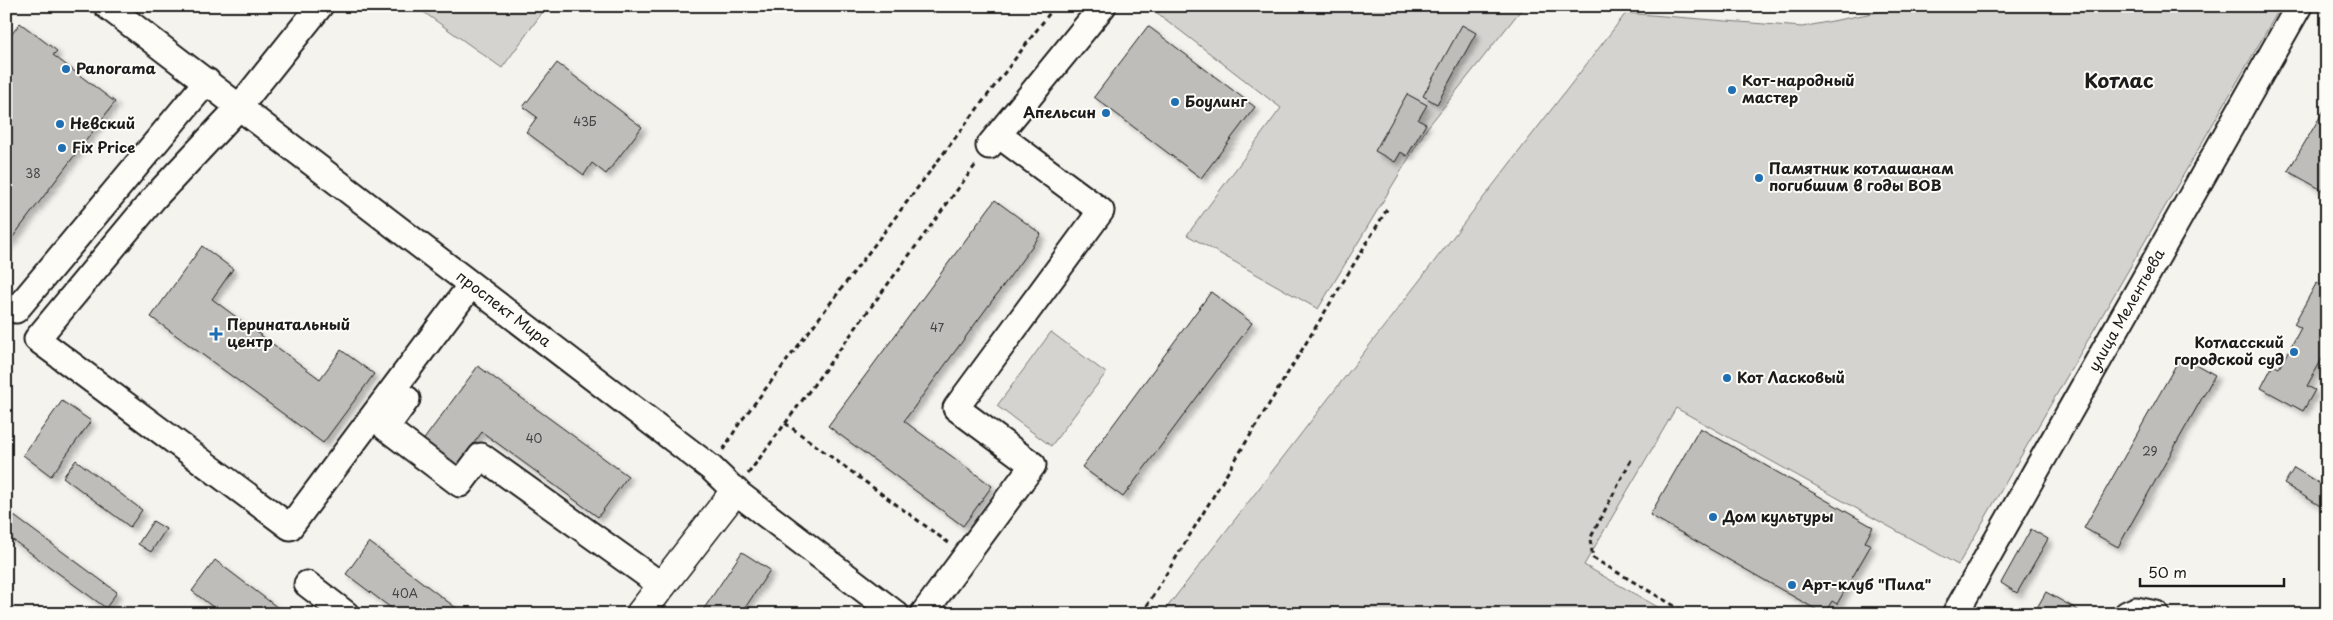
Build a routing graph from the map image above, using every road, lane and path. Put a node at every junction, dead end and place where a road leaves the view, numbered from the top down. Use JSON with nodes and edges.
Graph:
{"nodes":[{"id":1,"x":107,"y":6,"type":"edge"},
{"id":2,"x":320,"y":6,"type":"edge"},
{"id":3,"x":1055,"y":6,"type":"edge"},
{"id":4,"x":1103,"y":6,"type":"edge"},
{"id":5,"x":2299,"y":6,"type":"edge"},
{"id":6,"x":207,"y":81,"type":"junction"},
{"id":7,"x":240,"y":106,"type":"junction"},
{"id":8,"x":994,"y":141,"type":"junction"},
{"id":9,"x":1388,"y":206,"type":"dead end"},
{"id":10,"x":478,"y":290,"type":"junction"},
{"id":11,"x":9,"y":312,"type":"edge"},
{"id":12,"x":785,"y":422,"type":"junction"},
{"id":13,"x":1631,"y":460,"type":"dead end"},
{"id":14,"x":711,"y":468,"type":"junction"},
{"id":15,"x":735,"y":491,"type":"junction"},
{"id":16,"x":966,"y":556,"type":"junction"},
{"id":17,"x":307,"y":584,"type":"dead end"},
{"id":18,"x":661,"y":585,"type":"junction"},
{"id":19,"x":346,"y":614,"type":"edge"},
{"id":20,"x":640,"y":614,"type":"edge"},
{"id":21,"x":896,"y":614,"type":"edge"},
{"id":22,"x":923,"y":614,"type":"edge"},
{"id":23,"x":1142,"y":614,"type":"edge"},
{"id":24,"x":1688,"y":614,"type":"edge"},
{"id":25,"x":1955,"y":614,"type":"edge"},
{"id":26,"x":2126,"y":614,"type":"edge"},
{"id":27,"x":2156,"y":614,"type":"edge"}],
"edges":[{"from":1,"to":6,"type":"street","name":"проспект Мира"},
{"from":2,"to":7,"type":"street"},
{"from":3,"to":14,"type":"path"},
{"from":4,"to":8,"type":"street"},
{"from":5,"to":25,"type":"street","name":"улица Мелентьева"},
{"from":6,"to":7,"type":"street","name":"проспект Мира"},
{"from":6,"to":11,"type":"street"},
{"from":7,"to":10,"type":"street","name":"проспект Мира"},
{"from":7,"to":10,"type":"street"},
{"from":8,"to":12,"type":"path"},
{"from":8,"to":16,"type":"street"},
{"from":9,"to":23,"type":"path"},
{"from":10,"to":14,"type":"street","name":"проспект Мира"},
{"from":10,"to":18,"type":"street"},
{"from":12,"to":15,"type":"path"},
{"from":12,"to":16,"type":"path"},
{"from":13,"to":24,"type":"path"},
{"from":14,"to":15,"type":"street","name":"проспект Мира"},
{"from":15,"to":18,"type":"main road"},
{"from":15,"to":21,"type":"street","name":"проспект Мира"},
{"from":16,"to":22,"type":"street"},
{"from":17,"to":19,"type":"street"},
{"from":18,"to":20,"type":"main road"},
{"from":26,"to":27,"type":"street"}]}
